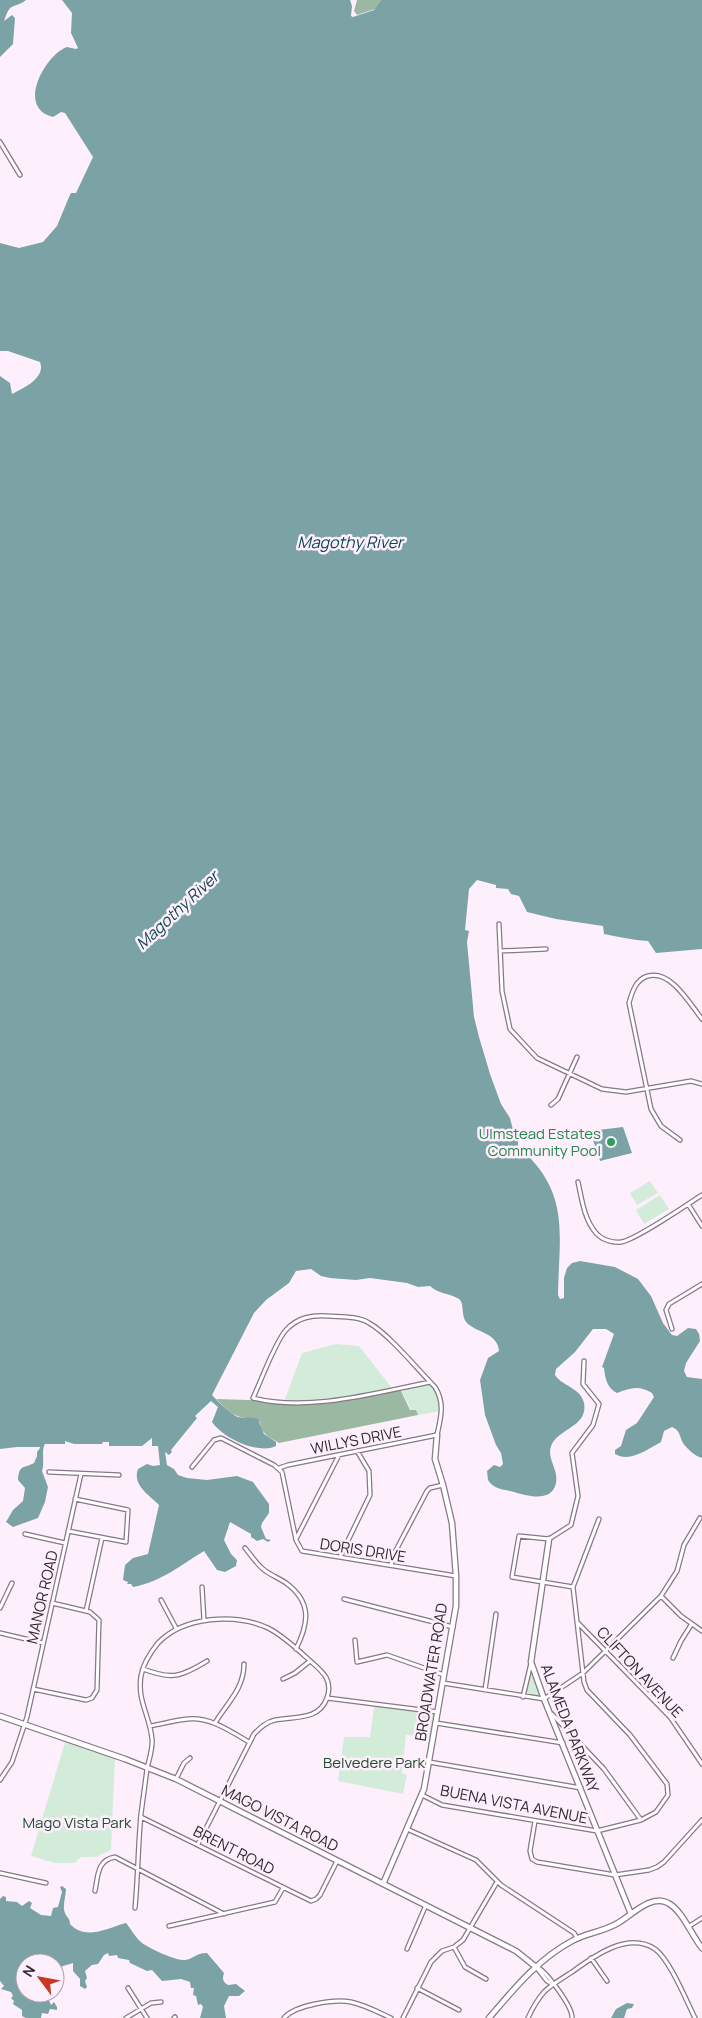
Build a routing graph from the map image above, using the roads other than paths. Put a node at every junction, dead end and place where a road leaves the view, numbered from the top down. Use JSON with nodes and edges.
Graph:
{"nodes":[{"id":1,"x":0,"y":142,"type":"edge"},
{"id":2,"x":20,"y":175,"type":"dead end"},
{"id":3,"x":499,"y":924,"type":"dead end"},
{"id":4,"x":546,"y":949,"type":"dead end"},
{"id":5,"x":500,"y":951,"type":"junction"},
{"id":6,"x":702,"y":1019,"type":"edge"},
{"id":7,"x":576,"y":1057,"type":"dead end"},
{"id":8,"x":568,"y":1074,"type":"junction"},
{"id":9,"x":702,"y":1084,"type":"edge"},
{"id":10,"x":648,"y":1088,"type":"junction"},
{"id":11,"x":552,"y":1105,"type":"dead end"},
{"id":12,"x":680,"y":1140,"type":"dead end"},
{"id":13,"x":578,"y":1182,"type":"dead end"},
{"id":14,"x":702,"y":1195,"type":"edge"},
{"id":15,"x":688,"y":1204,"type":"junction"},
{"id":16,"x":702,"y":1226,"type":"edge"},
{"id":17,"x":702,"y":1284,"type":"edge"},
{"id":18,"x":672,"y":1329,"type":"dead end"},
{"id":19,"x":584,"y":1361,"type":"dead end"},
{"id":20,"x":430,"y":1382,"type":"junction"},
{"id":21,"x":437,"y":1435,"type":"junction"},
{"id":22,"x":357,"y":1451,"type":"junction"},
{"id":23,"x":339,"y":1455,"type":"junction"},
{"id":24,"x":192,"y":1467,"type":"dead end"},
{"id":25,"x":280,"y":1468,"type":"junction"},
{"id":26,"x":49,"y":1472,"type":"dead end"},
{"id":27,"x":81,"y":1474,"type":"junction"},
{"id":28,"x":119,"y":1475,"type":"dead end"},
{"id":29,"x":444,"y":1485,"type":"junction"},
{"id":30,"x":75,"y":1499,"type":"junction"},
{"id":31,"x":700,"y":1518,"type":"dead end"},
{"id":32,"x":599,"y":1519,"type":"dead end"},
{"id":33,"x":68,"y":1531,"type":"junction"},
{"id":34,"x":25,"y":1534,"type":"dead end"},
{"id":35,"x":102,"y":1538,"type":"junction"},
{"id":36,"x":549,"y":1539,"type":"junction"},
{"id":37,"x":296,"y":1540,"type":"junction"},
{"id":38,"x":65,"y":1543,"type":"junction"},
{"id":39,"x":245,"y":1548,"type":"dead end"},
{"id":40,"x":340,"y":1557,"type":"junction"},
{"id":41,"x":391,"y":1566,"type":"junction"},
{"id":42,"x":456,"y":1576,"type":"junction"},
{"id":43,"x":544,"y":1582,"type":"junction"},
{"id":44,"x":12,"y":1583,"type":"dead end"},
{"id":45,"x":202,"y":1587,"type":"dead end"},
{"id":46,"x":573,"y":1587,"type":"junction"},
{"id":47,"x":661,"y":1596,"type":"junction"},
{"id":48,"x":344,"y":1599,"type":"dead end"},
{"id":49,"x":161,"y":1600,"type":"dead end"},
{"id":50,"x":52,"y":1603,"type":"junction"},
{"id":51,"x":0,"y":1608,"type":"edge"},
{"id":52,"x":86,"y":1611,"type":"junction"},
{"id":53,"x":496,"y":1614,"type":"dead end"},
{"id":54,"x":204,"y":1620,"type":"junction"},
{"id":55,"x":577,"y":1622,"type":"junction"},
{"id":56,"x":691,"y":1625,"type":"junction"},
{"id":57,"x":176,"y":1628,"type":"junction"},
{"id":58,"x":453,"y":1628,"type":"junction"},
{"id":59,"x":702,"y":1631,"type":"edge"},
{"id":60,"x":0,"y":1633,"type":"edge"},
{"id":61,"x":355,"y":1640,"type":"dead end"},
{"id":62,"x":43,"y":1643,"type":"junction"},
{"id":63,"x":296,"y":1649,"type":"junction"},
{"id":64,"x":604,"y":1652,"type":"junction"},
{"id":65,"x":673,"y":1658,"type":"dead end"},
{"id":66,"x":206,"y":1661,"type":"dead end"},
{"id":67,"x":310,"y":1661,"type":"junction"},
{"id":68,"x":531,"y":1662,"type":"junction"},
{"id":69,"x":244,"y":1664,"type":"dead end"},
{"id":70,"x":143,"y":1669,"type":"junction"},
{"id":71,"x":583,"y":1673,"type":"junction"},
{"id":72,"x":444,"y":1675,"type":"junction"},
{"id":73,"x":283,"y":1679,"type":"dead end"},
{"id":74,"x":443,"y":1683,"type":"junction"},
{"id":75,"x":33,"y":1689,"type":"junction"},
{"id":76,"x":485,"y":1690,"type":"junction"},
{"id":77,"x":523,"y":1697,"type":"junction"},
{"id":78,"x":327,"y":1698,"type":"junction"},
{"id":79,"x":544,"y":1699,"type":"junction"},
{"id":80,"x":438,"y":1712,"type":"junction"},
{"id":81,"x":550,"y":1713,"type":"junction"},
{"id":82,"x":0,"y":1716,"type":"edge"},
{"id":83,"x":215,"y":1723,"type":"junction"},
{"id":84,"x":436,"y":1723,"type":"junction"},
{"id":85,"x":25,"y":1725,"type":"junction"},
{"id":86,"x":150,"y":1726,"type":"junction"},
{"id":87,"x":249,"y":1742,"type":"junction"},
{"id":88,"x":563,"y":1743,"type":"junction"},
{"id":89,"x":190,"y":1758,"type":"dead end"},
{"id":90,"x":429,"y":1762,"type":"junction"},
{"id":91,"x":702,"y":1764,"type":"edge"},
{"id":92,"x":148,"y":1768,"type":"junction"},
{"id":93,"x":176,"y":1779,"type":"junction"},
{"id":94,"x":0,"y":1780,"type":"edge"},
{"id":95,"x":581,"y":1788,"type":"junction"},
{"id":96,"x":422,"y":1795,"type":"junction"},
{"id":97,"x":220,"y":1801,"type":"junction"},
{"id":98,"x":141,"y":1816,"type":"junction"},
{"id":99,"x":641,"y":1820,"type":"junction"},
{"id":100,"x":702,"y":1820,"type":"edge"},
{"id":101,"x":535,"y":1821,"type":"junction"},
{"id":102,"x":407,"y":1829,"type":"junction"},
{"id":103,"x":597,"y":1831,"type":"junction"},
{"id":104,"x":198,"y":1844,"type":"junction"},
{"id":105,"x":337,"y":1861,"type":"junction"},
{"id":106,"x":138,"y":1869,"type":"junction"},
{"id":107,"x":0,"y":1872,"type":"edge"},
{"id":108,"x":615,"y":1875,"type":"junction"},
{"id":109,"x":497,"y":1882,"type":"junction"},
{"id":110,"x":46,"y":1883,"type":"dead end"},
{"id":111,"x":383,"y":1884,"type":"junction"},
{"id":112,"x":283,"y":1888,"type":"junction"},
{"id":113,"x":95,"y":1891,"type":"dead end"},
{"id":114,"x":426,"y":1905,"type":"junction"},
{"id":115,"x":135,"y":1908,"type":"dead end"},
{"id":116,"x":224,"y":1914,"type":"junction"},
{"id":117,"x":631,"y":1914,"type":"junction"},
{"id":118,"x":702,"y":1918,"type":"edge"},
{"id":119,"x":168,"y":1926,"type":"dead end"},
{"id":120,"x":470,"y":1928,"type":"junction"},
{"id":121,"x":688,"y":1928,"type":"junction"},
{"id":122,"x":577,"y":1938,"type":"junction"},
{"id":123,"x":454,"y":1947,"type":"junction"},
{"id":124,"x":702,"y":1948,"type":"edge"},
{"id":125,"x":407,"y":1949,"type":"dead end"},
{"id":126,"x":591,"y":1958,"type":"junction"},
{"id":127,"x":536,"y":1967,"type":"junction"},
{"id":128,"x":486,"y":1979,"type":"dead end"},
{"id":129,"x":607,"y":1981,"type":"dead end"},
{"id":130,"x":553,"y":1985,"type":"junction"},
{"id":131,"x":128,"y":1988,"type":"dead end"},
{"id":132,"x":418,"y":1988,"type":"junction"},
{"id":133,"x":161,"y":2002,"type":"dead end"},
{"id":134,"x":142,"y":2008,"type":"junction"},
{"id":135,"x":459,"y":2010,"type":"dead end"},
{"id":136,"x":126,"y":2018,"type":"edge"},
{"id":137,"x":147,"y":2018,"type":"edge"},
{"id":138,"x":284,"y":2018,"type":"edge"},
{"id":139,"x":391,"y":2018,"type":"edge"},
{"id":140,"x":402,"y":2018,"type":"edge"},
{"id":141,"x":488,"y":2018,"type":"edge"},
{"id":142,"x":528,"y":2018,"type":"edge"},
{"id":143,"x":572,"y":2018,"type":"edge"},
{"id":144,"x":695,"y":2018,"type":"edge"}],
"edges":[{"from":1,"to":2,"type":"street"},
{"from":3,"to":5,"type":"street"},
{"from":4,"to":5,"type":"street"},
{"from":5,"to":8,"type":"street"},
{"from":6,"to":10,"type":"street"},
{"from":7,"to":8,"type":"street"},
{"from":8,"to":10,"type":"street"},
{"from":8,"to":11,"type":"street"},
{"from":9,"to":10,"type":"street"},
{"from":10,"to":12,"type":"street"},
{"from":13,"to":15,"type":"street"},
{"from":14,"to":15,"type":"street"},
{"from":15,"to":16,"type":"street"},
{"from":17,"to":18,"type":"street"},
{"from":19,"to":36,"type":"street"},
{"from":20,"to":20,"type":"street","name":"BROADWATER ROAD"},
{"from":20,"to":21,"type":"street","name":"BROADWATER ROAD"},
{"from":21,"to":22,"type":"street","name":"WILLYS DRIVE"},
{"from":21,"to":29,"type":"street","name":"BROADWATER ROAD"},
{"from":22,"to":23,"type":"street","name":"WILLYS DRIVE"},
{"from":22,"to":40,"type":"street"},
{"from":23,"to":25,"type":"street","name":"WILLYS DRIVE"},
{"from":23,"to":37,"type":"street"},
{"from":24,"to":25,"type":"street"},
{"from":25,"to":37,"type":"street"},
{"from":26,"to":27,"type":"street"},
{"from":27,"to":28,"type":"street"},
{"from":27,"to":30,"type":"street","name":"MANOR ROAD"},
{"from":29,"to":41,"type":"street"},
{"from":29,"to":42,"type":"street","name":"BROADWATER ROAD"},
{"from":30,"to":33,"type":"street","name":"MANOR ROAD"},
{"from":30,"to":35,"type":"street"},
{"from":31,"to":47,"type":"street"},
{"from":32,"to":46,"type":"street","name":"BUENA VISTA AVENUE"},
{"from":33,"to":35,"type":"street"},
{"from":33,"to":38,"type":"street","name":"MANOR ROAD"},
{"from":34,"to":38,"type":"street"},
{"from":35,"to":52,"type":"street"},
{"from":36,"to":43,"type":"street","name":"ALAMEDA PARKWAY"},
{"from":36,"to":43,"type":"street"},
{"from":37,"to":40,"type":"street","name":"DORIS DRIVE"},
{"from":38,"to":50,"type":"street","name":"MANOR ROAD"},
{"from":39,"to":63,"type":"street"},
{"from":40,"to":41,"type":"street","name":"DORIS DRIVE"},
{"from":41,"to":42,"type":"street","name":"DORIS DRIVE"},
{"from":42,"to":58,"type":"street","name":"BROADWATER ROAD"},
{"from":43,"to":46,"type":"street"},
{"from":43,"to":68,"type":"street","name":"ALAMEDA PARKWAY"},
{"from":44,"to":51,"type":"street"},
{"from":45,"to":54,"type":"street"},
{"from":46,"to":55,"type":"street","name":"BUENA VISTA AVENUE"},
{"from":47,"to":56,"type":"street"},
{"from":47,"to":64,"type":"street"},
{"from":48,"to":58,"type":"street"},
{"from":49,"to":57,"type":"street"},
{"from":50,"to":52,"type":"street"},
{"from":50,"to":62,"type":"street","name":"MANOR ROAD"},
{"from":52,"to":75,"type":"street"},
{"from":53,"to":76,"type":"street"},
{"from":54,"to":57,"type":"street"},
{"from":54,"to":63,"type":"street"},
{"from":55,"to":64,"type":"street","name":"CLIFTON AVENUE"},
{"from":55,"to":71,"type":"street","name":"BUENA VISTA AVENUE"},
{"from":56,"to":59,"type":"street"},
{"from":56,"to":65,"type":"street"},
{"from":57,"to":70,"type":"street"},
{"from":58,"to":72,"type":"street","name":"BROADWATER ROAD"},
{"from":60,"to":62,"type":"street"},
{"from":61,"to":72,"type":"street"},
{"from":62,"to":75,"type":"street","name":"MANOR ROAD"},
{"from":63,"to":67,"type":"street"},
{"from":64,"to":71,"type":"street"},
{"from":64,"to":91,"type":"street","name":"CLIFTON AVENUE"},
{"from":66,"to":70,"type":"street"},
{"from":67,"to":73,"type":"street"},
{"from":67,"to":78,"type":"street"},
{"from":68,"to":77,"type":"street"},
{"from":68,"to":79,"type":"street","name":"ALAMEDA PARKWAY"},
{"from":69,"to":83,"type":"street"},
{"from":70,"to":86,"type":"street"},
{"from":71,"to":79,"type":"street"},
{"from":71,"to":99,"type":"street","name":"BUENA VISTA AVENUE"},
{"from":72,"to":74,"type":"street","name":"BROADWATER ROAD"},
{"from":74,"to":76,"type":"street"},
{"from":74,"to":80,"type":"street","name":"BROADWATER ROAD"},
{"from":75,"to":85,"type":"street","name":"MANOR ROAD"},
{"from":76,"to":77,"type":"street"},
{"from":77,"to":79,"type":"street"},
{"from":78,"to":80,"type":"street"},
{"from":78,"to":87,"type":"street"},
{"from":79,"to":81,"type":"street","name":"ALAMEDA PARKWAY"},
{"from":80,"to":84,"type":"street","name":"BROADWATER ROAD"},
{"from":81,"to":88,"type":"street","name":"ALAMEDA PARKWAY"},
{"from":81,"to":99,"type":"street"},
{"from":82,"to":85,"type":"street","name":"MAGO VISTA ROAD"},
{"from":83,"to":86,"type":"street"},
{"from":83,"to":87,"type":"street"},
{"from":84,"to":88,"type":"street"},
{"from":84,"to":90,"type":"street","name":"BROADWATER ROAD"},
{"from":85,"to":92,"type":"street","name":"MAGO VISTA ROAD"},
{"from":85,"to":94,"type":"street","name":"MANOR ROAD"},
{"from":86,"to":92,"type":"street"},
{"from":87,"to":97,"type":"street"},
{"from":88,"to":95,"type":"street","name":"ALAMEDA PARKWAY"},
{"from":89,"to":93,"type":"street"},
{"from":90,"to":95,"type":"street"},
{"from":90,"to":96,"type":"street","name":"BROADWATER ROAD"},
{"from":92,"to":93,"type":"street","name":"MAGO VISTA ROAD"},
{"from":92,"to":98,"type":"street"},
{"from":93,"to":97,"type":"street","name":"MAGO VISTA ROAD"},
{"from":95,"to":103,"type":"street","name":"ALAMEDA PARKWAY"},
{"from":96,"to":101,"type":"street","name":"BUENA VISTA AVENUE"},
{"from":96,"to":102,"type":"street","name":"BROADWATER ROAD"},
{"from":97,"to":104,"type":"street"},
{"from":97,"to":105,"type":"street","name":"MAGO VISTA ROAD"},
{"from":98,"to":104,"type":"street","name":"BRENT ROAD"},
{"from":98,"to":106,"type":"street"},
{"from":99,"to":103,"type":"street","name":"BUENA VISTA AVENUE"},
{"from":100,"to":108,"type":"street"},
{"from":101,"to":103,"type":"street","name":"BUENA VISTA AVENUE"},
{"from":101,"to":108,"type":"street"},
{"from":102,"to":109,"type":"street"},
{"from":102,"to":111,"type":"street","name":"BROADWATER ROAD"},
{"from":103,"to":108,"type":"street","name":"ALAMEDA PARKWAY"},
{"from":104,"to":112,"type":"street","name":"BRENT ROAD"},
{"from":105,"to":111,"type":"street","name":"MAGO VISTA ROAD"},
{"from":105,"to":112,"type":"street","name":"BRENT ROAD"},
{"from":106,"to":113,"type":"street"},
{"from":106,"to":115,"type":"street"},
{"from":106,"to":116,"type":"street"},
{"from":107,"to":110,"type":"street"},
{"from":108,"to":117,"type":"street","name":"ALAMEDA PARKWAY"},
{"from":109,"to":120,"type":"street"},
{"from":109,"to":122,"type":"street"},
{"from":111,"to":114,"type":"street","name":"MAGO VISTA ROAD"},
{"from":112,"to":116,"type":"street"},
{"from":114,"to":120,"type":"street","name":"MAGO VISTA ROAD"},
{"from":114,"to":125,"type":"street"},
{"from":116,"to":119,"type":"street"},
{"from":117,"to":121,"type":"street"},
{"from":117,"to":122,"type":"street"},
{"from":118,"to":121,"type":"street"},
{"from":120,"to":123,"type":"street"},
{"from":120,"to":127,"type":"street","name":"MAGO VISTA ROAD"},
{"from":121,"to":124,"type":"street"},
{"from":122,"to":127,"type":"street"},
{"from":123,"to":128,"type":"street"},
{"from":123,"to":132,"type":"street"},
{"from":126,"to":129,"type":"street"},
{"from":126,"to":130,"type":"street"},
{"from":126,"to":144,"type":"street"},
{"from":127,"to":130,"type":"street"},
{"from":127,"to":141,"type":"street"},
{"from":130,"to":142,"type":"street"},
{"from":130,"to":143,"type":"street"},
{"from":131,"to":134,"type":"street"},
{"from":132,"to":135,"type":"street"},
{"from":132,"to":140,"type":"street"},
{"from":133,"to":134,"type":"street"},
{"from":134,"to":136,"type":"street"},
{"from":134,"to":137,"type":"street"},
{"from":138,"to":139,"type":"street"}]}
